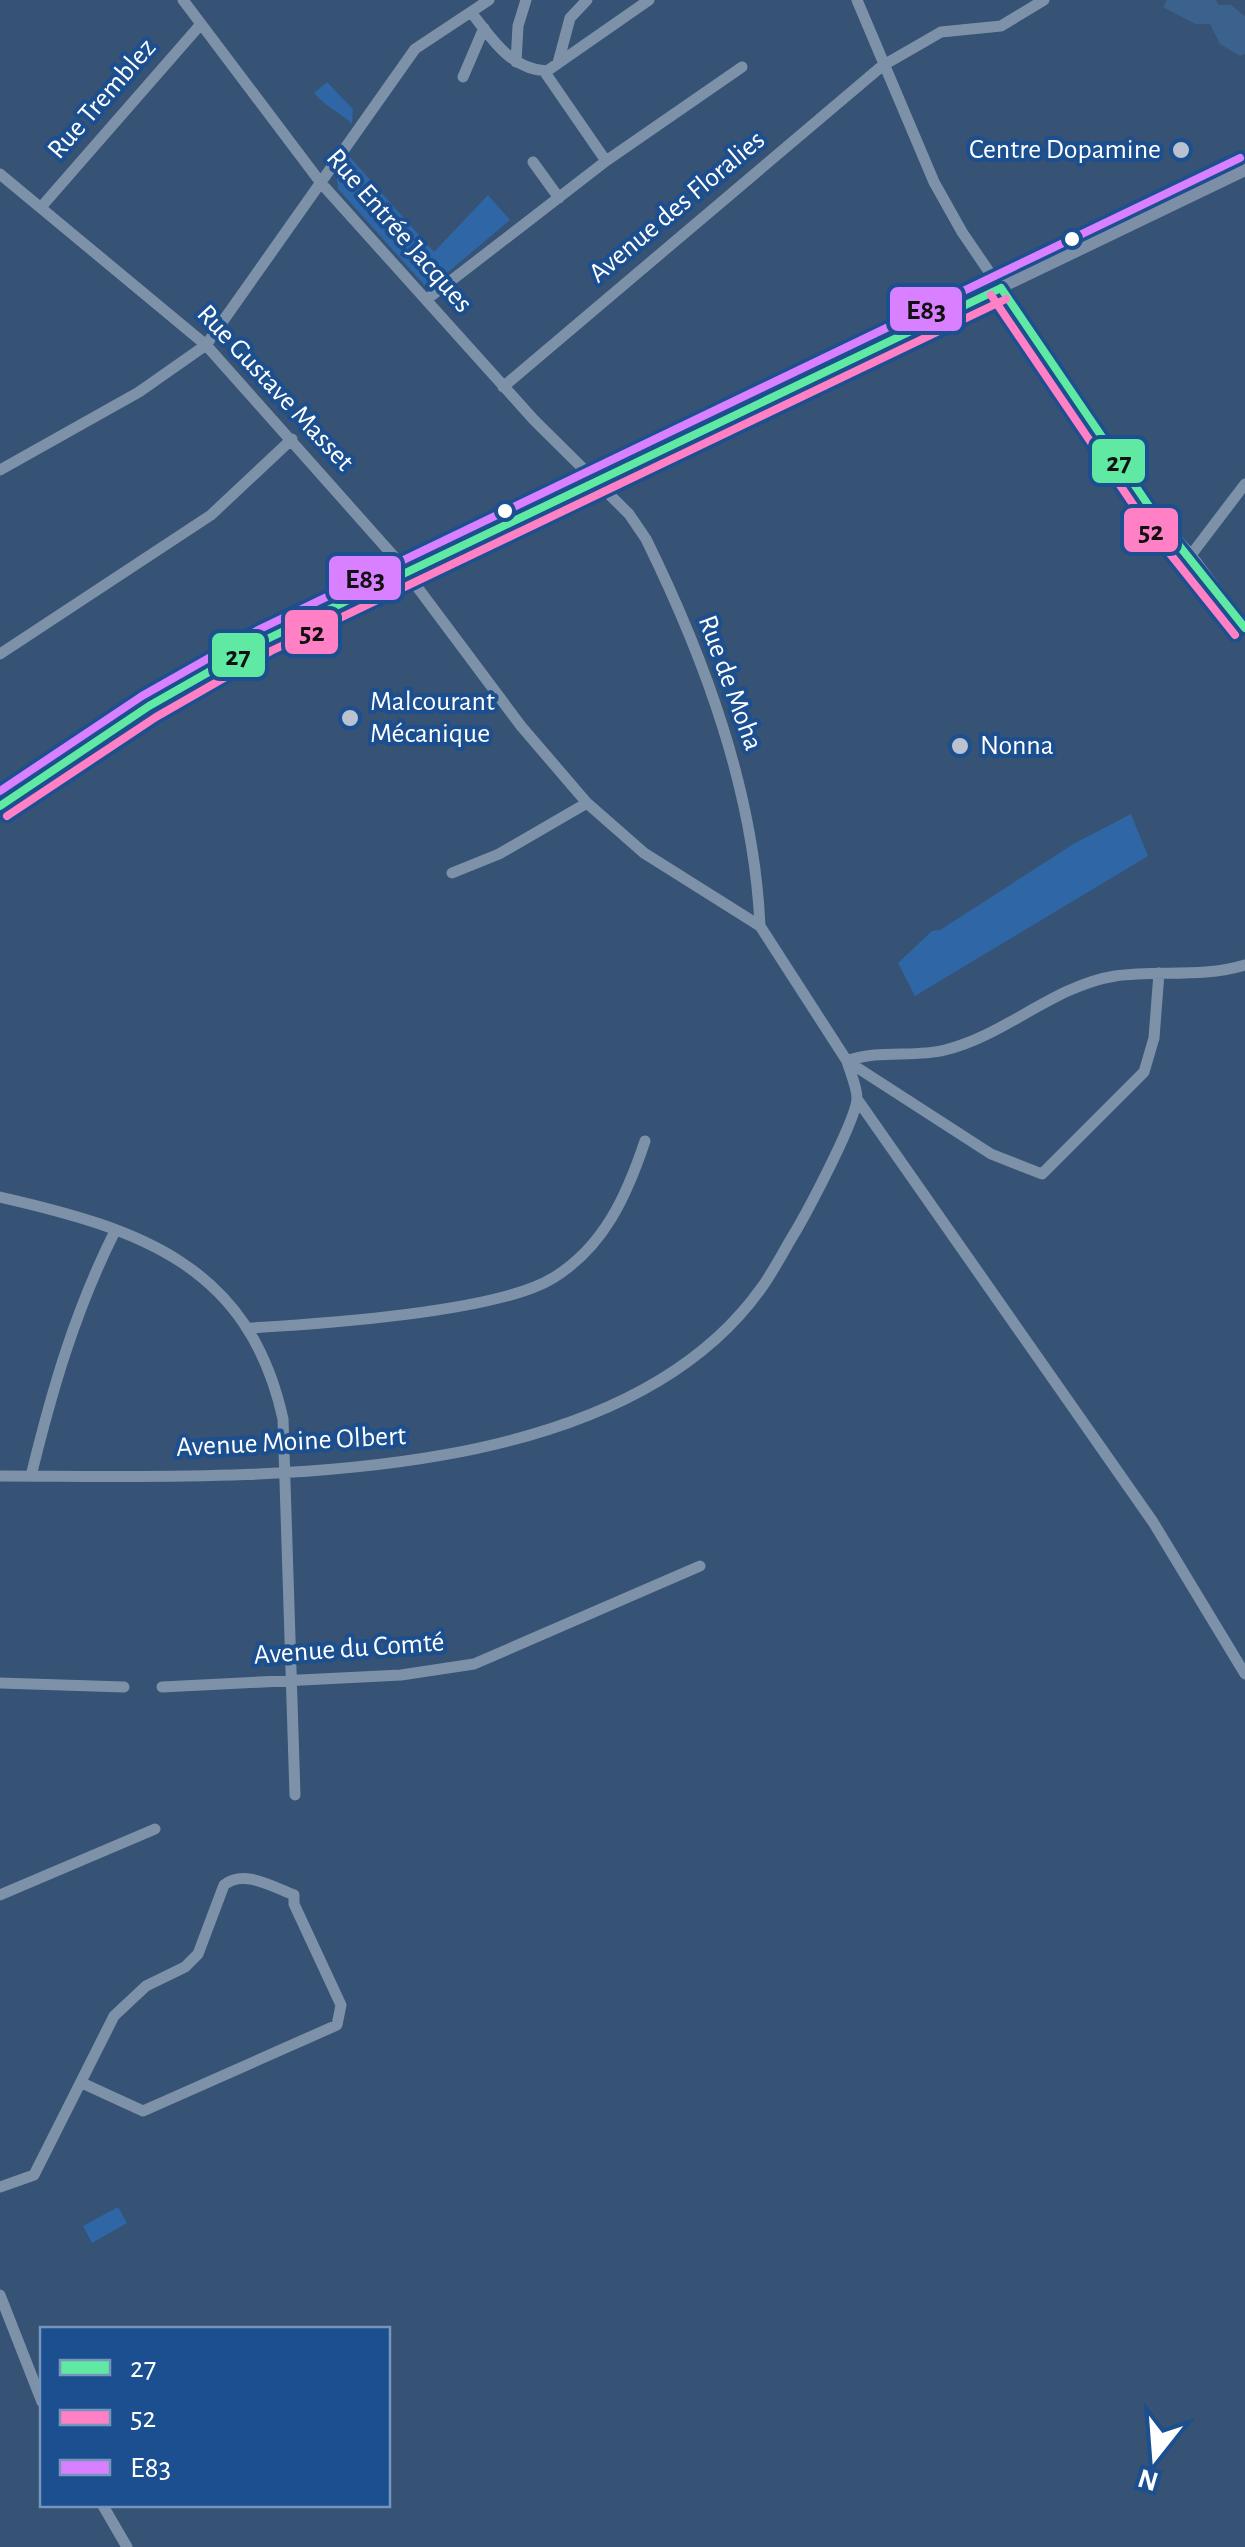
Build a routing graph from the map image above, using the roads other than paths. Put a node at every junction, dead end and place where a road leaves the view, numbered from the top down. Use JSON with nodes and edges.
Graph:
{"nodes":[{"id":1,"x":183,"y":0,"type":"edge"},
{"id":2,"x":489,"y":0,"type":"edge"},
{"id":3,"x":526,"y":0,"type":"edge"},
{"id":4,"x":586,"y":0,"type":"edge"},
{"id":5,"x":650,"y":0,"type":"edge"},
{"id":6,"x":857,"y":0,"type":"edge"},
{"id":7,"x":1044,"y":0,"type":"edge"},
{"id":8,"x":472,"y":12,"type":"junction"},
{"id":9,"x":200,"y":24,"type":"junction"},
{"id":10,"x":484,"y":28,"type":"junction"},
{"id":11,"x":516,"y":62,"type":"junction"},
{"id":12,"x":882,"y":66,"type":"junction"},
{"id":13,"x":742,"y":67,"type":"dead end"},
{"id":14,"x":550,"y":68,"type":"junction"},
{"id":15,"x":463,"y":76,"type":"dead end"},
{"id":16,"x":606,"y":161,"type":"junction"},
{"id":17,"x":533,"y":162,"type":"dead end"},
{"id":18,"x":1245,"y":169,"type":"edge"},
{"id":19,"x":0,"y":174,"type":"edge"},
{"id":20,"x":321,"y":183,"type":"junction"},
{"id":21,"x":559,"y":198,"type":"junction"},
{"id":22,"x":42,"y":206,"type":"junction"},
{"id":23,"x":1000,"y":288,"type":"junction"},
{"id":24,"x":426,"y":300,"type":"junction"},
{"id":25,"x":206,"y":345,"type":"junction"},
{"id":26,"x":504,"y":386,"type":"junction"},
{"id":27,"x":292,"y":439,"type":"junction"},
{"id":28,"x":0,"y":470,"type":"edge"},
{"id":29,"x":595,"y":481,"type":"junction"},
{"id":30,"x":1245,"y":484,"type":"edge"},
{"id":31,"x":1192,"y":555,"type":"junction"},
{"id":32,"x":408,"y":574,"type":"junction"},
{"id":33,"x":1245,"y":628,"type":"edge"},
{"id":34,"x":0,"y":654,"type":"edge"},
{"id":35,"x":587,"y":803,"type":"junction"},
{"id":36,"x":0,"y":806,"type":"edge"},
{"id":37,"x":452,"y":873,"type":"dead end"},
{"id":38,"x":760,"y":926,"type":"junction"},
{"id":39,"x":1245,"y":964,"type":"edge"},
{"id":40,"x":1159,"y":973,"type":"junction"},
{"id":41,"x":847,"y":1061,"type":"junction"},
{"id":42,"x":858,"y":1100,"type":"junction"},
{"id":43,"x":645,"y":1141,"type":"dead end"},
{"id":44,"x":0,"y":1197,"type":"edge"},
{"id":45,"x":115,"y":1231,"type":"junction"},
{"id":46,"x":250,"y":1328,"type":"junction"},
{"id":47,"x":284,"y":1471,"type":"junction"},
{"id":48,"x":0,"y":1476,"type":"edge"},
{"id":49,"x":31,"y":1476,"type":"junction"},
{"id":50,"x":700,"y":1566,"type":"dead end"},
{"id":51,"x":1245,"y":1674,"type":"edge"},
{"id":52,"x":290,"y":1679,"type":"junction"},
{"id":53,"x":0,"y":1683,"type":"edge"},
{"id":54,"x":124,"y":1686,"type":"dead end"},
{"id":55,"x":162,"y":1687,"type":"dead end"},
{"id":56,"x":295,"y":1795,"type":"dead end"},
{"id":57,"x":155,"y":1830,"type":"dead end"},
{"id":58,"x":0,"y":1895,"type":"edge"},
{"id":59,"x":82,"y":2083,"type":"junction"},
{"id":60,"x":0,"y":2186,"type":"edge"},
{"id":61,"x":0,"y":2295,"type":"edge"},
{"id":62,"x":40,"y":2397,"type":"edge"},
{"id":63,"x":104,"y":2507,"type":"edge"},
{"id":64,"x":127,"y":2547,"type":"edge"}],
"edges":[{"from":1,"to":9,"type":"street","name":"Rue Entrée Jacques"},
{"from":2,"to":8,"type":"street"},
{"from":3,"to":11,"type":"street"},
{"from":4,"to":14,"type":"street"},
{"from":5,"to":14,"type":"street"},
{"from":6,"to":12,"type":"street"},
{"from":7,"to":12,"type":"street","name":"Avenue des Floralies"},
{"from":8,"to":10,"type":"street"},
{"from":8,"to":20,"type":"street"},
{"from":9,"to":20,"type":"street","name":"Rue Entrée Jacques"},
{"from":9,"to":22,"type":"street","name":"Rue Tremblez"},
{"from":10,"to":11,"type":"street"},
{"from":10,"to":15,"type":"street"},
{"from":11,"to":14,"type":"street"},
{"from":12,"to":23,"type":"street"},
{"from":12,"to":26,"type":"street","name":"Avenue des Floralies"},
{"from":13,"to":16,"type":"street"},
{"from":14,"to":16,"type":"street"},
{"from":16,"to":21,"type":"street"},
{"from":17,"to":21,"type":"street"},
{"from":18,"to":23,"type":"main road"},
{"from":19,"to":22,"type":"street","name":"Rue Gustave Masset"},
{"from":20,"to":24,"type":"street","name":"Rue Entrée Jacques"},
{"from":20,"to":25,"type":"street"},
{"from":21,"to":24,"type":"street"},
{"from":22,"to":25,"type":"street","name":"Rue Gustave Masset"},
{"from":23,"to":29,"type":"main road"},
{"from":23,"to":31,"type":"street"},
{"from":24,"to":26,"type":"street","name":"Rue Entrée Jacques"},
{"from":25,"to":27,"type":"street","name":"Rue Gustave Masset"},
{"from":25,"to":28,"type":"street"},
{"from":26,"to":29,"type":"street","name":"Rue Entrée Jacques"},
{"from":27,"to":32,"type":"street","name":"Rue Gustave Masset"},
{"from":27,"to":34,"type":"street"},
{"from":29,"to":32,"type":"main road"},
{"from":29,"to":38,"type":"street","name":"Rue de Moha"},
{"from":30,"to":31,"type":"street"},
{"from":31,"to":33,"type":"street"},
{"from":32,"to":35,"type":"street","name":"Rue Gustave Masset"},
{"from":32,"to":36,"type":"main road"},
{"from":35,"to":37,"type":"street"},
{"from":35,"to":38,"type":"street","name":"Rue Gustave Masset"},
{"from":38,"to":41,"type":"street"},
{"from":39,"to":40,"type":"street"},
{"from":40,"to":41,"type":"street"},
{"from":40,"to":41,"type":"street"},
{"from":41,"to":42,"type":"street"},
{"from":42,"to":47,"type":"street","name":"Avenue Moine Olbert"},
{"from":42,"to":51,"type":"street"},
{"from":43,"to":46,"type":"street"},
{"from":44,"to":45,"type":"street"},
{"from":45,"to":46,"type":"street"},
{"from":45,"to":49,"type":"street"},
{"from":46,"to":47,"type":"street"},
{"from":47,"to":49,"type":"street","name":"Avenue Moine Olbert"},
{"from":47,"to":52,"type":"street"},
{"from":48,"to":49,"type":"street","name":"Avenue Moine Olbert"},
{"from":50,"to":52,"type":"street","name":"Avenue du Comté"},
{"from":52,"to":55,"type":"street","name":"Avenue du Comté"},
{"from":52,"to":56,"type":"street"},
{"from":53,"to":54,"type":"street"},
{"from":57,"to":58,"type":"street"},
{"from":59,"to":59,"type":"street"},
{"from":59,"to":60,"type":"street"},
{"from":61,"to":62,"type":"street"},
{"from":63,"to":64,"type":"street"}]}
